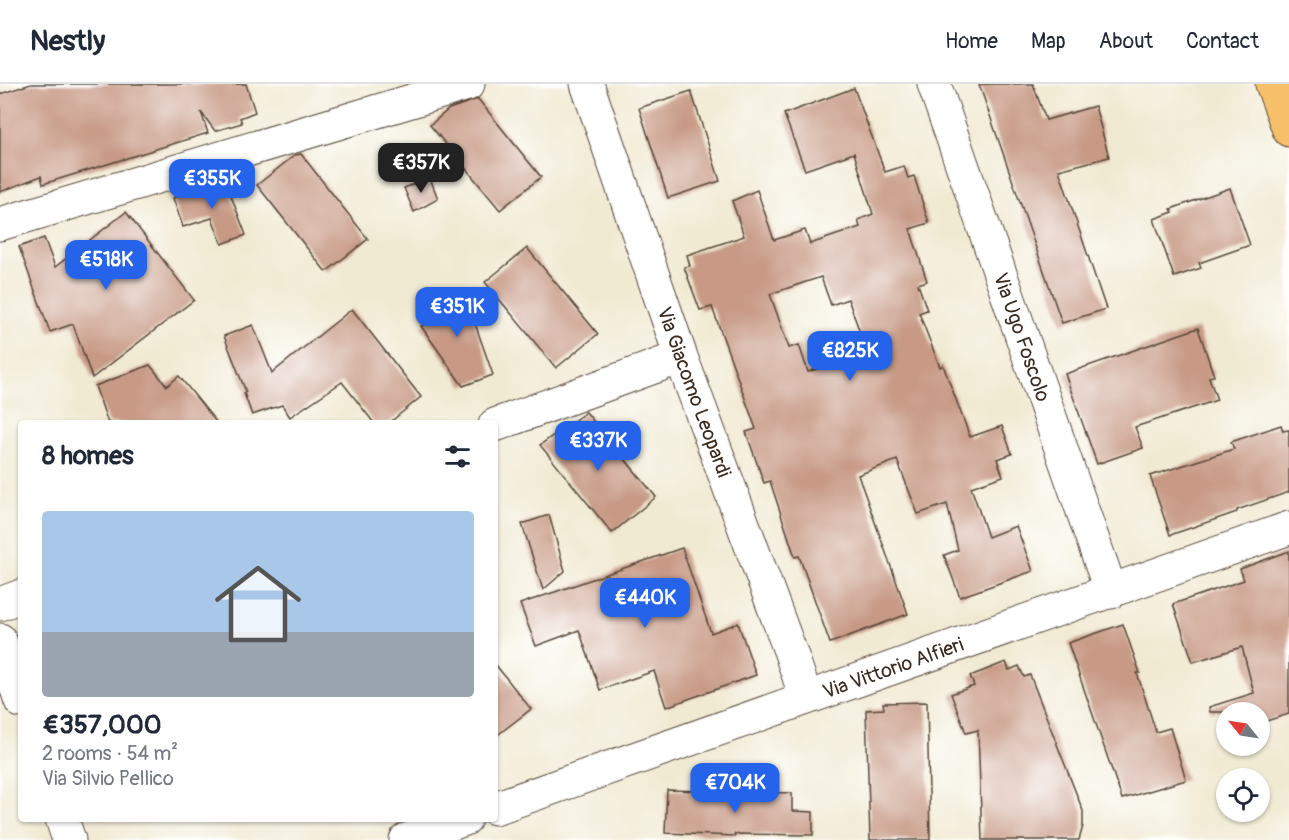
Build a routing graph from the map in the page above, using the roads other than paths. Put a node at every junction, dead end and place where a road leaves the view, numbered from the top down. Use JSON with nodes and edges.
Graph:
{"nodes":[{"id":1,"x":468,"y":84,"type":"edge"},
{"id":2,"x":587,"y":84,"type":"edge"},
{"id":3,"x":934,"y":84,"type":"edge"},
{"id":4,"x":1272,"y":84,"type":"edge"},
{"id":5,"x":1289,"y":130,"type":"edge"},
{"id":6,"x":0,"y":224,"type":"edge"},
{"id":7,"x":681,"y":357,"type":"junction"},
{"id":8,"x":498,"y":424,"type":"edge"},
{"id":9,"x":1289,"y":528,"type":"edge"},
{"id":10,"x":1111,"y":592,"type":"junction"},
{"id":11,"x":18,"y":597,"type":"edge"},
{"id":12,"x":0,"y":604,"type":"edge"},
{"id":13,"x":0,"y":640,"type":"edge"},
{"id":14,"x":18,"y":692,"type":"edge"},
{"id":15,"x":806,"y":698,"type":"junction"},
{"id":16,"x":498,"y":807,"type":"edge"},
{"id":17,"x":63,"y":822,"type":"edge"},
{"id":18,"x":457,"y":822,"type":"edge"},
{"id":19,"x":69,"y":840,"type":"edge"},
{"id":20,"x":406,"y":840,"type":"edge"}],
"edges":[{"from":1,"to":6,"type":"street"},
{"from":2,"to":7,"type":"street","name":"Via Giacomo Leopardi"},
{"from":3,"to":10,"type":"street","name":"Via Ugo Foscolo"},
{"from":4,"to":5,"type":"main road"},
{"from":7,"to":8,"type":"street"},
{"from":7,"to":15,"type":"street","name":"Via Giacomo Leopardi"},
{"from":9,"to":10,"type":"street","name":"Via Vittorio Alfieri"},
{"from":10,"to":15,"type":"street","name":"Via Vittorio Alfieri"},
{"from":11,"to":12,"type":"street"},
{"from":13,"to":14,"type":"street"},
{"from":15,"to":16,"type":"street","name":"Via Vittorio Alfieri"},
{"from":17,"to":19,"type":"street"},
{"from":18,"to":20,"type":"street"}]}
